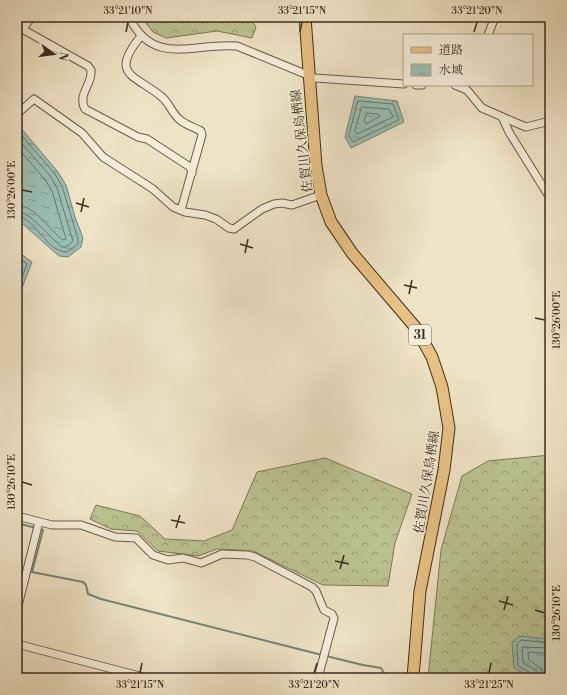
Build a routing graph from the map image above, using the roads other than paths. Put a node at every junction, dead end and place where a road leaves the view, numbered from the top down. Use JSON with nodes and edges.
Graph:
{"nodes":[{"id":1,"x":32,"y":17,"type":"edge"},
{"id":2,"x":129,"y":17,"type":"edge"},
{"id":3,"x":305,"y":17,"type":"edge"},
{"id":4,"x":495,"y":17,"type":"edge"},
{"id":5,"x":20,"y":27,"type":"edge"},
{"id":6,"x":488,"y":34,"type":"edge"},
{"id":7,"x":141,"y":36,"type":"junction"},
{"id":8,"x":308,"y":74,"type":"junction"},
{"id":9,"x":403,"y":84,"type":"edge"},
{"id":10,"x":468,"y":88,"type":"edge"},
{"id":11,"x":17,"y":114,"type":"edge"},
{"id":12,"x":502,"y":118,"type":"junction"},
{"id":13,"x":550,"y":121,"type":"edge"},
{"id":14,"x":192,"y":173,"type":"junction"},
{"id":15,"x":321,"y":195,"type":"junction"},
{"id":16,"x":550,"y":198,"type":"edge"},
{"id":17,"x":181,"y":210,"type":"junction"},
{"id":18,"x":17,"y":516,"type":"edge"},
{"id":19,"x":39,"y":522,"type":"junction"},
{"id":20,"x":17,"y":610,"type":"edge"},
{"id":21,"x":17,"y":644,"type":"edge"},
{"id":22,"x":148,"y":678,"type":"edge"},
{"id":23,"x":318,"y":678,"type":"edge"},
{"id":24,"x":413,"y":678,"type":"edge"}],
"edges":[{"from":1,"to":5,"type":"street"},
{"from":2,"to":7,"type":"street"},
{"from":3,"to":8,"type":"main road","name":"佐賀川久保鳥栖線","number":"31"},
{"from":4,"to":6,"type":"street"},
{"from":5,"to":14,"type":"street"},
{"from":7,"to":8,"type":"street"},
{"from":7,"to":14,"type":"street"},
{"from":8,"to":9,"type":"street"},
{"from":8,"to":15,"type":"main road","name":"佐賀川久保鳥栖線","number":"31"},
{"from":10,"to":12,"type":"street"},
{"from":11,"to":17,"type":"street"},
{"from":12,"to":13,"type":"street"},
{"from":12,"to":16,"type":"street"},
{"from":14,"to":17,"type":"street"},
{"from":15,"to":17,"type":"street"},
{"from":15,"to":24,"type":"main road","name":"佐賀川久保鳥栖線","number":"31"},
{"from":18,"to":19,"type":"street"},
{"from":19,"to":20,"type":"street"},
{"from":19,"to":23,"type":"street"},
{"from":21,"to":22,"type":"street"}]}
